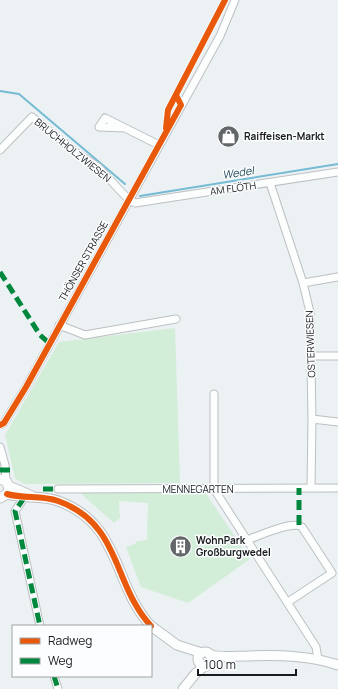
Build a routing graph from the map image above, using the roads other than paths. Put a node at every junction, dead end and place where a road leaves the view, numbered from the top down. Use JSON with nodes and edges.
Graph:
{"nodes":[{"id":1,"x":235,"y":0,"type":"edge"},
{"id":2,"x":125,"y":128,"type":"dead end"},
{"id":3,"x":159,"y":145,"type":"junction"},
{"id":4,"x":0,"y":150,"type":"edge"},
{"id":5,"x":338,"y":172,"type":"edge"},
{"id":6,"x":270,"y":183,"type":"junction"},
{"id":7,"x":129,"y":200,"type":"junction"},
{"id":8,"x":338,"y":277,"type":"edge"},
{"id":9,"x":303,"y":283,"type":"junction"},
{"id":10,"x":176,"y":319,"type":"dead end"},
{"id":11,"x":59,"y":325,"type":"junction"},
{"id":12,"x":311,"y":356,"type":"junction"},
{"id":13,"x":338,"y":356,"type":"edge"},
{"id":14,"x":214,"y":394,"type":"dead end"},
{"id":15,"x":312,"y":419,"type":"junction"},
{"id":16,"x":338,"y":422,"type":"edge"},
{"id":17,"x":0,"y":425,"type":"edge"},
{"id":18,"x":1,"y":451,"type":"edge"},
{"id":19,"x":0,"y":464,"type":"edge"},
{"id":20,"x":4,"y":488,"type":"edge"},
{"id":21,"x":311,"y":488,"type":"junction"},
{"id":22,"x":338,"y":488,"type":"edge"},
{"id":23,"x":58,"y":489,"type":"dead end"},
{"id":24,"x":214,"y":489,"type":"junction"},
{"id":25,"x":29,"y":497,"type":"junction"},
{"id":26,"x":248,"y":540,"type":"junction"},
{"id":27,"x":335,"y":571,"type":"edge"},
{"id":28,"x":288,"y":602,"type":"junction"},
{"id":29,"x":40,"y":625,"type":"edge"},
{"id":30,"x":150,"y":625,"type":"edge"},
{"id":31,"x":152,"y":627,"type":"edge"},
{"id":32,"x":204,"y":659,"type":"junction"},
{"id":33,"x":318,"y":659,"type":"junction"},
{"id":34,"x":338,"y":665,"type":"edge"},
{"id":35,"x":54,"y":677,"type":"edge"},
{"id":36,"x":58,"y":689,"type":"edge"},
{"id":37,"x":183,"y":689,"type":"edge"}],
"edges":[{"from":1,"to":3,"type":"street","name":"THÖNSER STRASSE"},
{"from":2,"to":3,"type":"street"},
{"from":3,"to":7,"type":"street","name":"THÖNSER STRASSE"},
{"from":4,"to":7,"type":"street","name":"BRUCHHOLZWIESEN"},
{"from":5,"to":6,"type":"street","name":"AM FLÖTH"},
{"from":6,"to":7,"type":"street","name":"AM FLÖTH"},
{"from":6,"to":9,"type":"street","name":"OSTERWIESEN"},
{"from":7,"to":11,"type":"street","name":"THÖNSER STRASSE"},
{"from":8,"to":9,"type":"street"},
{"from":9,"to":12,"type":"street","name":"OSTERWIESEN"},
{"from":10,"to":11,"type":"street"},
{"from":11,"to":17,"type":"street","name":"THÖNSER STRASSE"},
{"from":12,"to":13,"type":"street"},
{"from":12,"to":15,"type":"street","name":"OSTERWIESEN"},
{"from":14,"to":24,"type":"street"},
{"from":15,"to":16,"type":"street"},
{"from":15,"to":21,"type":"street","name":"OSTERWIESEN"},
{"from":18,"to":19,"type":"street"},
{"from":18,"to":20,"type":"street"},
{"from":20,"to":25,"type":"main road"},
{"from":21,"to":22,"type":"street","name":"MENNEGARTEN"},
{"from":21,"to":24,"type":"street","name":"MENNEGARTEN"},
{"from":23,"to":24,"type":"street","name":"MENNEGARTEN"},
{"from":24,"to":26,"type":"street"},
{"from":25,"to":29,"type":"street"},
{"from":25,"to":30,"type":"main road"},
{"from":26,"to":27,"type":"street"},
{"from":26,"to":28,"type":"street"},
{"from":27,"to":28,"type":"street"},
{"from":28,"to":33,"type":"street"},
{"from":31,"to":32,"type":"main road"},
{"from":32,"to":33,"type":"main road"},
{"from":32,"to":37,"type":"main road"},
{"from":33,"to":34,"type":"main road"},
{"from":35,"to":36,"type":"street"}]}
